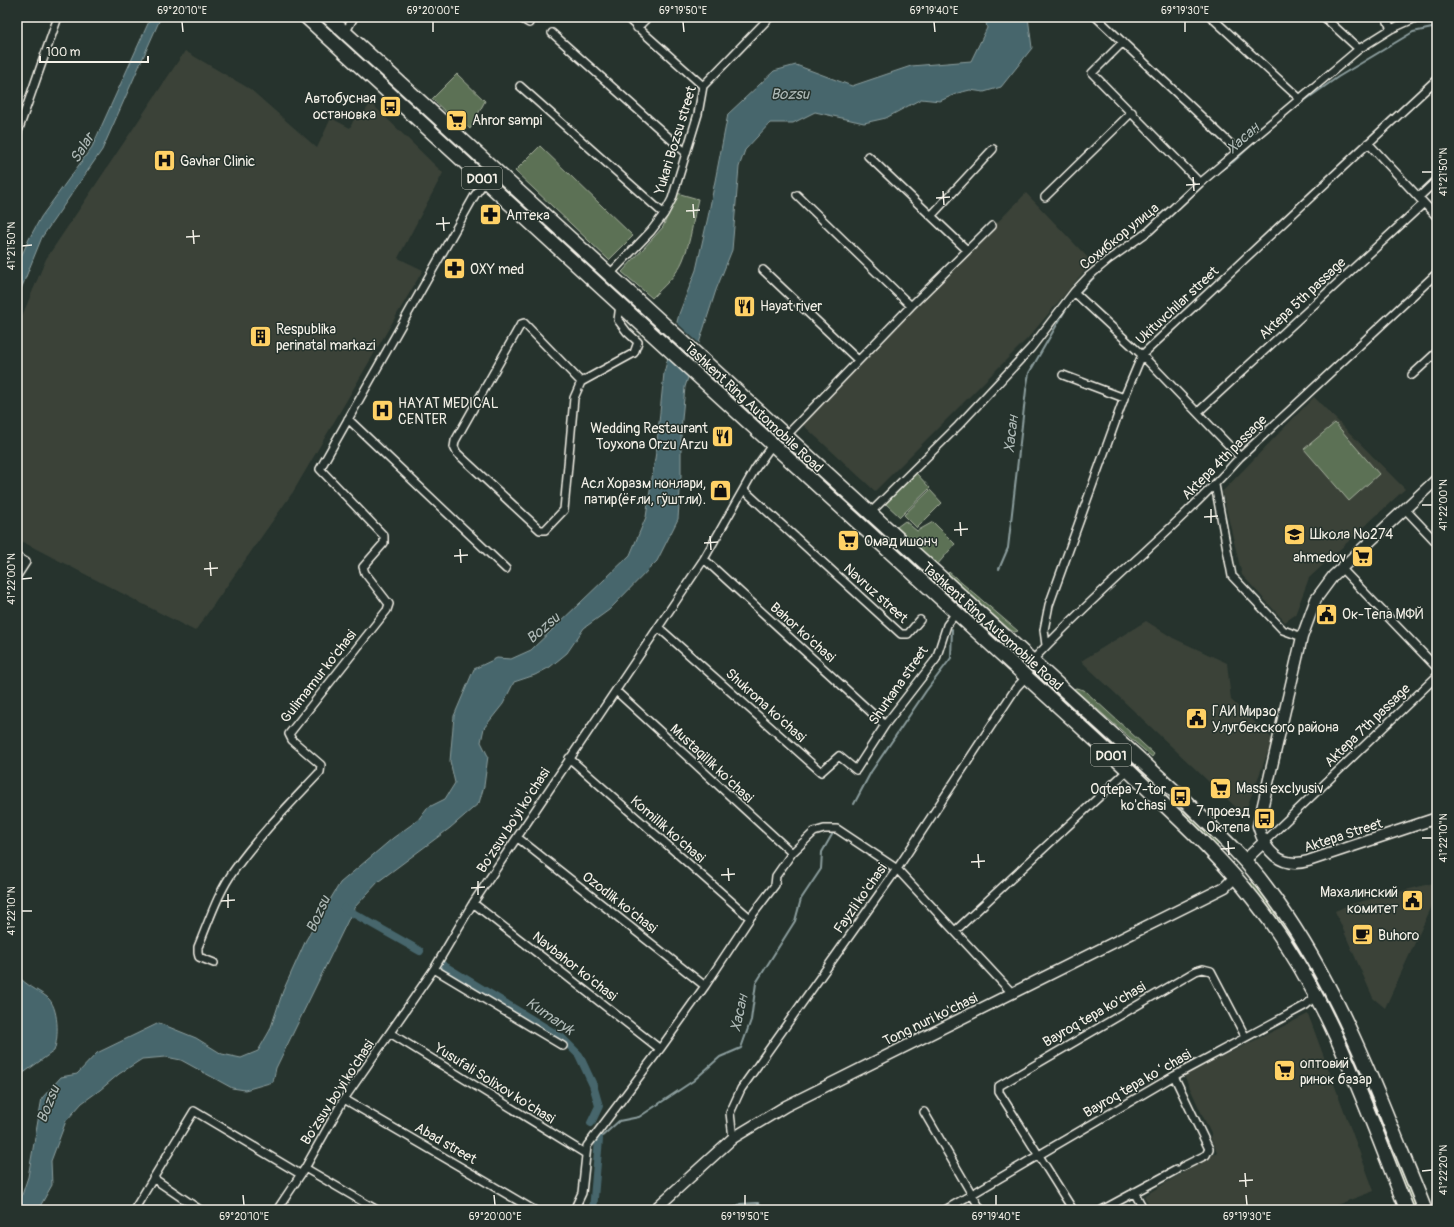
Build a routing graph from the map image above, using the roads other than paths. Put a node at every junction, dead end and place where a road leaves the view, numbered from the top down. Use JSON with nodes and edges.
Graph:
{"nodes":[{"id":1,"x":58,"y":17,"type":"edge"},
{"id":2,"x":306,"y":17,"type":"edge"},
{"id":3,"x":328,"y":17,"type":"edge"},
{"id":4,"x":354,"y":17,"type":"edge"},
{"id":5,"x":519,"y":17,"type":"edge"},
{"id":6,"x":626,"y":17,"type":"edge"},
{"id":7,"x":648,"y":17,"type":"edge"},
{"id":8,"x":770,"y":17,"type":"edge"},
{"id":9,"x":1096,"y":17,"type":"edge"},
{"id":10,"x":1211,"y":17,"type":"edge"},
{"id":11,"x":1324,"y":17,"type":"edge"},
{"id":12,"x":1386,"y":17,"type":"edge"},
{"id":13,"x":1418,"y":17,"type":"edge"},
{"id":14,"x":529,"y":23,"type":"dead end"},
{"id":15,"x":637,"y":28,"type":"junction"},
{"id":16,"x":1391,"y":30,"type":"junction"},
{"id":17,"x":345,"y":33,"type":"junction"},
{"id":18,"x":552,"y":33,"type":"dead end"},
{"id":19,"x":1123,"y":42,"type":"junction"},
{"id":20,"x":1359,"y":49,"type":"junction"},
{"id":21,"x":1437,"y":79,"type":"edge"},
{"id":22,"x":520,"y":86,"type":"dead end"},
{"id":23,"x":703,"y":86,"type":"junction"},
{"id":24,"x":1299,"y":98,"type":"junction"},
{"id":25,"x":1132,"y":112,"type":"junction"},
{"id":26,"x":17,"y":134,"type":"edge"},
{"id":27,"x":1368,"y":143,"type":"junction"},
{"id":28,"x":993,"y":149,"type":"dead end"},
{"id":29,"x":1238,"y":151,"type":"junction"},
{"id":30,"x":685,"y":152,"type":"junction"},
{"id":31,"x":868,"y":156,"type":"dead end"},
{"id":32,"x":494,"y":169,"type":"junction"},
{"id":33,"x":1437,"y":180,"type":"edge"},
{"id":34,"x":485,"y":181,"type":"junction"},
{"id":35,"x":1200,"y":182,"type":"junction"},
{"id":36,"x":797,"y":195,"type":"dead end"},
{"id":37,"x":1045,"y":197,"type":"dead end"},
{"id":38,"x":1419,"y":197,"type":"junction"},
{"id":39,"x":1424,"y":204,"type":"junction"},
{"id":40,"x":664,"y":214,"type":"junction"},
{"id":41,"x":931,"y":216,"type":"junction"},
{"id":42,"x":1437,"y":217,"type":"edge"},
{"id":43,"x":992,"y":226,"type":"dead end"},
{"id":44,"x":967,"y":250,"type":"junction"},
{"id":45,"x":763,"y":270,"type":"dead end"},
{"id":46,"x":1437,"y":273,"type":"edge"},
{"id":47,"x":609,"y":275,"type":"junction"},
{"id":48,"x":1074,"y":292,"type":"junction"},
{"id":49,"x":620,"y":304,"type":"junction"},
{"id":50,"x":911,"y":306,"type":"junction"},
{"id":51,"x":1437,"y":352,"type":"edge"},
{"id":52,"x":1142,"y":356,"type":"junction"},
{"id":53,"x":858,"y":360,"type":"junction"},
{"id":54,"x":1412,"y":374,"type":"dead end"},
{"id":55,"x":1063,"y":375,"type":"dead end"},
{"id":56,"x":581,"y":382,"type":"junction"},
{"id":57,"x":1124,"y":398,"type":"junction"},
{"id":58,"x":1198,"y":412,"type":"junction"},
{"id":59,"x":348,"y":419,"type":"junction"},
{"id":60,"x":785,"y":437,"type":"junction"},
{"id":61,"x":772,"y":445,"type":"junction"},
{"id":62,"x":1240,"y":457,"type":"junction"},
{"id":63,"x":1437,"y":479,"type":"edge"},
{"id":64,"x":1215,"y":485,"type":"junction"},
{"id":65,"x":744,"y":490,"type":"junction"},
{"id":66,"x":1405,"y":509,"type":"junction"},
{"id":67,"x":869,"y":514,"type":"junction"},
{"id":68,"x":887,"y":530,"type":"junction"},
{"id":69,"x":877,"y":541,"type":"junction"},
{"id":70,"x":1437,"y":543,"type":"edge"},
{"id":71,"x":17,"y":557,"type":"edge"},
{"id":72,"x":704,"y":559,"type":"junction"},
{"id":73,"x":1341,"y":568,"type":"junction"},
{"id":74,"x":506,"y":569,"type":"dead end"},
{"id":75,"x":17,"y":576,"type":"edge"},
{"id":76,"x":956,"y":613,"type":"junction"},
{"id":77,"x":920,"y":620,"type":"dead end"},
{"id":78,"x":658,"y":627,"type":"junction"},
{"id":79,"x":1302,"y":637,"type":"junction"},
{"id":80,"x":1046,"y":645,"type":"junction"},
{"id":81,"x":1031,"y":662,"type":"junction"},
{"id":82,"x":1437,"y":668,"type":"edge"},
{"id":83,"x":1437,"y":676,"type":"edge"},
{"id":84,"x":1026,"y":677,"type":"junction"},
{"id":85,"x":616,"y":691,"type":"junction"},
{"id":86,"x":885,"y":725,"type":"junction"},
{"id":87,"x":569,"y":758,"type":"junction"},
{"id":88,"x":1128,"y":770,"type":"junction"},
{"id":89,"x":1437,"y":818,"type":"edge"},
{"id":90,"x":518,"y":838,"type":"junction"},
{"id":91,"x":1263,"y":843,"type":"junction"},
{"id":92,"x":792,"y":853,"type":"junction"},
{"id":93,"x":1244,"y":861,"type":"junction"},
{"id":94,"x":897,"y":869,"type":"junction"},
{"id":95,"x":1235,"y":877,"type":"junction"},
{"id":96,"x":473,"y":903,"type":"junction"},
{"id":97,"x":750,"y":918,"type":"junction"},
{"id":98,"x":955,"y":931,"type":"junction"},
{"id":99,"x":214,"y":963,"type":"dead end"},
{"id":100,"x":434,"y":969,"type":"junction"},
{"id":101,"x":705,"y":986,"type":"junction"},
{"id":102,"x":1013,"y":994,"type":"junction"},
{"id":103,"x":1317,"y":995,"type":"junction"},
{"id":104,"x":390,"y":1033,"type":"junction"},
{"id":105,"x":1245,"y":1036,"type":"junction"},
{"id":106,"x":563,"y":1046,"type":"dead end"},
{"id":107,"x":660,"y":1049,"type":"junction"},
{"id":108,"x":1174,"y":1076,"type":"junction"},
{"id":109,"x":344,"y":1099,"type":"junction"},
{"id":110,"x":924,"y":1112,"type":"dead end"},
{"id":111,"x":733,"y":1138,"type":"junction"},
{"id":112,"x":586,"y":1154,"type":"junction"},
{"id":113,"x":1037,"y":1155,"type":"junction"},
{"id":114,"x":302,"y":1171,"type":"junction"},
{"id":115,"x":153,"y":1178,"type":"junction"},
{"id":116,"x":1134,"y":1192,"type":"junction"},
{"id":117,"x":970,"y":1194,"type":"junction"},
{"id":118,"x":134,"y":1210,"type":"edge"},
{"id":119,"x":200,"y":1210,"type":"edge"},
{"id":120,"x":277,"y":1210,"type":"edge"},
{"id":121,"x":377,"y":1210,"type":"edge"},
{"id":122,"x":534,"y":1210,"type":"edge"},
{"id":123,"x":574,"y":1210,"type":"edge"},
{"id":124,"x":654,"y":1210,"type":"edge"},
{"id":125,"x":945,"y":1210,"type":"edge"},
{"id":126,"x":981,"y":1210,"type":"edge"},
{"id":127,"x":1073,"y":1210,"type":"edge"},
{"id":128,"x":1102,"y":1210,"type":"edge"},
{"id":129,"x":1144,"y":1210,"type":"edge"},
{"id":130,"x":1407,"y":1210,"type":"edge"},
{"id":131,"x":1425,"y":1210,"type":"edge"}],
"edges":[{"from":1,"to":26,"type":"street"},
{"from":2,"to":34,"type":"highway","name":"Tashkent Ring Automobile Road","number":"D001"},
{"from":3,"to":17,"type":"highway","name":"Tashkent Ring Automobile Road","number":"D001"},
{"from":4,"to":17,"type":"street"},
{"from":5,"to":14,"type":"street"},
{"from":6,"to":15,"type":"street"},
{"from":7,"to":15,"type":"street"},
{"from":8,"to":23,"type":"street","name":"Yukari Bozsu street"},
{"from":9,"to":19,"type":"street"},
{"from":10,"to":24,"type":"street"},
{"from":11,"to":20,"type":"street"},
{"from":12,"to":16,"type":"street"},
{"from":13,"to":16,"type":"street","name":"Сохибкор улица"},
{"from":15,"to":23,"type":"street"},
{"from":16,"to":20,"type":"street","name":"Сохибкор улица"},
{"from":17,"to":32,"type":"highway","name":"Tashkent Ring Automobile Road","number":"D001"},
{"from":18,"to":30,"type":"street"},
{"from":19,"to":25,"type":"street"},
{"from":19,"to":29,"type":"street"},
{"from":20,"to":24,"type":"street","name":"Сохибкор улица"},
{"from":21,"to":27,"type":"street","name":"Ukituvchilar street"},
{"from":22,"to":40,"type":"street"},
{"from":23,"to":30,"type":"street","name":"Yukari Bozsu street"},
{"from":24,"to":29,"type":"street","name":"Сохибкор улица"},
{"from":25,"to":35,"type":"street"},
{"from":25,"to":37,"type":"street"},
{"from":27,"to":38,"type":"street"},
{"from":27,"to":52,"type":"street","name":"Ukituvchilar street"},
{"from":28,"to":41,"type":"street"},
{"from":29,"to":35,"type":"street","name":"Сохибкор улица"},
{"from":30,"to":40,"type":"street","name":"Yukari Bozsu street"},
{"from":31,"to":41,"type":"street"},
{"from":32,"to":34,"type":"street","name":"Gulimamur ko'chasi"},
{"from":32,"to":47,"type":"highway","name":"Tashkent Ring Automobile Road","number":"D001"},
{"from":33,"to":38,"type":"street"},
{"from":34,"to":49,"type":"highway","name":"Tashkent Ring Automobile Road","number":"D001"},
{"from":34,"to":59,"type":"street","name":"Gulimamur ko'chasi"},
{"from":35,"to":48,"type":"street","name":"Сохибкор улица"},
{"from":36,"to":50,"type":"street"},
{"from":38,"to":39,"type":"street"},
{"from":39,"to":42,"type":"street"},
{"from":39,"to":58,"type":"street","name":"Aktepa 5th passage"},
{"from":40,"to":47,"type":"street","name":"Yukari Bozsu street"},
{"from":41,"to":44,"type":"street"},
{"from":43,"to":44,"type":"street"},
{"from":44,"to":50,"type":"street"},
{"from":45,"to":53,"type":"street"},
{"from":46,"to":62,"type":"street","name":"Aktepa 4th passage"},
{"from":47,"to":60,"type":"highway","name":"Tashkent Ring Automobile Road","number":"D001"},
{"from":48,"to":52,"type":"street"},
{"from":48,"to":67,"type":"street","name":"Сохибкор улица"},
{"from":49,"to":56,"type":"street"},
{"from":49,"to":61,"type":"highway","name":"Tashkent Ring Automobile Road","number":"D001"},
{"from":50,"to":53,"type":"street"},
{"from":51,"to":54,"type":"street"},
{"from":52,"to":57,"type":"street","name":"Ukituvchilar street"},
{"from":52,"to":58,"type":"street"},
{"from":53,"to":60,"type":"street"},
{"from":55,"to":57,"type":"street"},
{"from":56,"to":56,"type":"street"},
{"from":57,"to":80,"type":"street","name":"Ukituvchilar street"},
{"from":58,"to":62,"type":"street"},
{"from":59,"to":74,"type":"street"},
{"from":59,"to":99,"type":"street","name":"Gulimamur ko'chasi"},
{"from":60,"to":67,"type":"highway","name":"Tashkent Ring Automobile Road","number":"D001"},
{"from":61,"to":65,"type":"street","name":"Bo'zsuv bo'yi ko'chasi"},
{"from":61,"to":69,"type":"highway","name":"Tashkent Ring Automobile Road","number":"D001"},
{"from":62,"to":64,"type":"street","name":"Aktepa 4th passage"},
{"from":63,"to":66,"type":"street"},
{"from":64,"to":79,"type":"street"},
{"from":64,"to":80,"type":"street","name":"Aktepa 4th passage"},
{"from":65,"to":72,"type":"street","name":"Bo'zsuv bo'yi ko'chasi"},
{"from":65,"to":77,"type":"street","name":"Navruz street"},
{"from":66,"to":70,"type":"street"},
{"from":66,"to":73,"type":"street"},
{"from":67,"to":68,"type":"highway","name":"Tashkent Ring Automobile Road","number":"D001"},
{"from":68,"to":69,"type":"highway"},
{"from":68,"to":81,"type":"highway","name":"Tashkent Ring Automobile Road","number":"D001"},
{"from":69,"to":76,"type":"highway","name":"Tashkent Ring Automobile Road","number":"D001"},
{"from":71,"to":75,"type":"street"},
{"from":72,"to":78,"type":"street","name":"Bo'zsuv bo'yi ko'chasi"},
{"from":72,"to":86,"type":"street","name":"Bahor ko'chasi"},
{"from":73,"to":79,"type":"street"},
{"from":73,"to":82,"type":"street"},
{"from":76,"to":84,"type":"highway","name":"Tashkent Ring Automobile Road","number":"D001"},
{"from":76,"to":86,"type":"street","name":"Shurkana street"},
{"from":78,"to":85,"type":"street","name":"Bo'zsuv bo'yi ko'chasi"},
{"from":78,"to":86,"type":"street","name":"Shukrona ko'chasi"},
{"from":79,"to":91,"type":"street"},
{"from":80,"to":81,"type":"street","name":"Aktepa 4th passage"},
{"from":81,"to":93,"type":"highway","name":"Tashkent Ring Automobile Road","number":"D001"},
{"from":83,"to":91,"type":"street","name":"Aktepa 7th passage"},
{"from":84,"to":88,"type":"highway","name":"Tashkent Ring Automobile Road","number":"D001"},
{"from":84,"to":94,"type":"street","name":"Fayzli ko'chasi"},
{"from":85,"to":87,"type":"street","name":"Bo'zsuv bo'yi ko'chasi"},
{"from":85,"to":92,"type":"street","name":"Mustaqillik ko'chasi"},
{"from":87,"to":90,"type":"street","name":"Bo'zsuv bo'yi ko'chasi"},
{"from":87,"to":97,"type":"street","name":"Komillik ko'chasi"},
{"from":88,"to":95,"type":"highway","name":"Tashkent Ring Automobile Road","number":"D001"},
{"from":88,"to":98,"type":"street"},
{"from":89,"to":91,"type":"street","name":"Aktepa Street"},
{"from":90,"to":96,"type":"street","name":"Bo'zsuv bo'yi ko'chasi"},
{"from":90,"to":101,"type":"street","name":"Ozodlik ko'chasi"},
{"from":91,"to":93,"type":"street"},
{"from":92,"to":94,"type":"street"},
{"from":92,"to":97,"type":"street"},
{"from":93,"to":95,"type":"highway"},
{"from":93,"to":131,"type":"highway","name":"Tashkent Ring Automobile Road","number":"D001"},
{"from":94,"to":98,"type":"street"},
{"from":94,"to":111,"type":"street","name":"Fayzli ko'chasi"},
{"from":95,"to":102,"type":"street","name":"Tong nuri ko'chasi"},
{"from":95,"to":103,"type":"highway","name":"Tashkent Ring Automobile Road","number":"D001"},
{"from":96,"to":100,"type":"street","name":"Bo'zsuv bo'yi ko'chasi"},
{"from":96,"to":107,"type":"street","name":"Navbahor ko'chasi"},
{"from":97,"to":101,"type":"street"},
{"from":98,"to":102,"type":"street"},
{"from":100,"to":104,"type":"street","name":"Bo'zsuv bo'yi ko'chasi"},
{"from":100,"to":106,"type":"street"},
{"from":101,"to":107,"type":"street"},
{"from":102,"to":111,"type":"street","name":"Tong nuri ko'chasi"},
{"from":103,"to":105,"type":"street","name":"Bayroq tepa koʻchasi"},
{"from":103,"to":130,"type":"highway","name":"Tashkent Ring Automobile Road","number":"D001"},
{"from":104,"to":109,"type":"street","name":"Bo'zsuv bo'yi ko'chasi"},
{"from":104,"to":112,"type":"street","name":"Yusufali Solixov ko'chasi"},
{"from":105,"to":108,"type":"street","name":"Bayroq tepa koʻchasi"},
{"from":105,"to":113,"type":"street","name":"Bayroq tepa ko'chasi"},
{"from":107,"to":112,"type":"street"},
{"from":108,"to":113,"type":"street","name":"Bayroq tepa koʻchasi"},
{"from":108,"to":116,"type":"street"},
{"from":109,"to":114,"type":"street","name":"Bo'zsuv bo'yi ko'chasi"},
{"from":109,"to":122,"type":"street","name":"Abad street"},
{"from":110,"to":117,"type":"street"},
{"from":111,"to":124,"type":"street","name":"Tong nuri ko'chasi"},
{"from":112,"to":123,"type":"street"},
{"from":113,"to":117,"type":"street","name":"Bayroq tepa koʻchasi"},
{"from":113,"to":127,"type":"street"},
{"from":114,"to":115,"type":"street"},
{"from":114,"to":120,"type":"street","name":"Bo'zsuv bo'yi ko'chasi"},
{"from":114,"to":121,"type":"street"},
{"from":115,"to":118,"type":"street"},
{"from":115,"to":119,"type":"street"},
{"from":116,"to":128,"type":"street"},
{"from":116,"to":129,"type":"street"},
{"from":117,"to":125,"type":"street","name":"Bayroq tepa koʻchasi"},
{"from":117,"to":126,"type":"street"}]}
